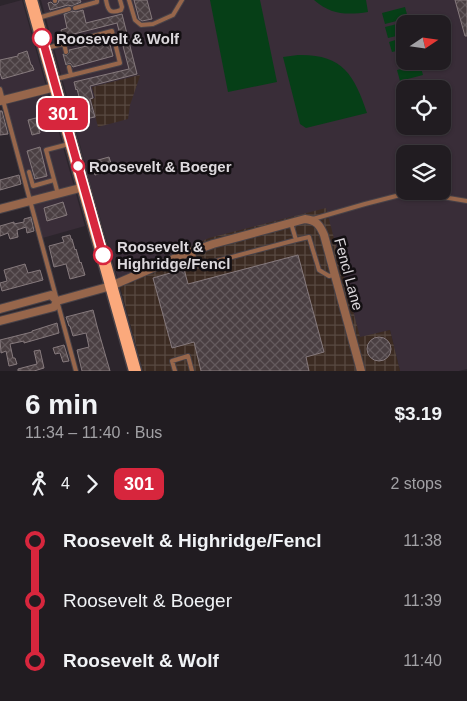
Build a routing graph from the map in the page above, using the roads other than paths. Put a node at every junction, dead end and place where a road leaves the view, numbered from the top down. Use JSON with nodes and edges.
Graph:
{"nodes":[{"id":1,"x":31,"y":0,"type":"edge"},
{"id":2,"x":97,"y":0,"type":"edge"},
{"id":3,"x":106,"y":0,"type":"edge"},
{"id":4,"x":120,"y":0,"type":"edge"},
{"id":5,"x":129,"y":0,"type":"edge"},
{"id":6,"x":182,"y":0,"type":"edge"},
{"id":7,"x":87,"y":2,"type":"edge"},
{"id":8,"x":76,"y":6,"type":"dead end"},
{"id":9,"x":68,"y":8,"type":"dead end"},
{"id":10,"x":36,"y":18,"type":"junction"},
{"id":11,"x":64,"y":44,"type":"junction"},
{"id":12,"x":45,"y":49,"type":"junction"},
{"id":13,"x":66,"y":52,"type":"dead end"},
{"id":14,"x":69,"y":67,"type":"dead end"},
{"id":15,"x":71,"y":75,"type":"junction"},
{"id":16,"x":54,"y":83,"type":"junction"},
{"id":17,"x":0,"y":89,"type":"edge"},
{"id":18,"x":2,"y":101,"type":"edge"},
{"id":19,"x":71,"y":143,"type":"junction"},
{"id":20,"x":29,"y":172,"type":"dead end"},
{"id":21,"x":54,"y":180,"type":"junction"},
{"id":22,"x":84,"y":187,"type":"junction"},
{"id":23,"x":58,"y":194,"type":"junction"},
{"id":24,"x":30,"y":201,"type":"junction"},
{"id":25,"x":467,"y":201,"type":"edge"},
{"id":26,"x":0,"y":209,"type":"edge"},
{"id":27,"x":311,"y":220,"type":"junction"},
{"id":28,"x":292,"y":223,"type":"junction"},
{"id":29,"x":296,"y":240,"type":"junction"},
{"id":30,"x":192,"y":252,"type":"junction"},
{"id":31,"x":335,"y":274,"type":"junction"},
{"id":32,"x":112,"y":286,"type":"junction"},
{"id":33,"x":57,"y":301,"type":"junction"},
{"id":34,"x":0,"y":309,"type":"edge"},
{"id":35,"x":0,"y":321,"type":"edge"},
{"id":36,"x":76,"y":371,"type":"edge"},
{"id":37,"x":135,"y":371,"type":"edge"},
{"id":38,"x":175,"y":371,"type":"edge"},
{"id":39,"x":192,"y":371,"type":"edge"},
{"id":40,"x":361,"y":371,"type":"edge"}],
"edges":[{"from":1,"to":10,"type":"main road"},
{"from":2,"to":7,"type":"lane"},
{"from":3,"to":4,"type":"lane"},
{"from":5,"to":6,"type":"lane"},
{"from":7,"to":8,"type":"lane"},
{"from":9,"to":10,"type":"lane"},
{"from":10,"to":12,"type":"main road"},
{"from":11,"to":12,"type":"lane"},
{"from":11,"to":13,"type":"lane"},
{"from":11,"to":15,"type":"lane"},
{"from":12,"to":16,"type":"main road"},
{"from":14,"to":15,"type":"lane"},
{"from":15,"to":16,"type":"lane"},
{"from":16,"to":18,"type":"street"},
{"from":16,"to":19,"type":"main road"},
{"from":17,"to":18,"type":"lane"},
{"from":18,"to":24,"type":"lane"},
{"from":19,"to":21,"type":"lane"},
{"from":19,"to":22,"type":"main road"},
{"from":20,"to":21,"type":"lane"},
{"from":21,"to":23,"type":"lane"},
{"from":22,"to":23,"type":"street"},
{"from":22,"to":32,"type":"main road"},
{"from":23,"to":24,"type":"street"},
{"from":24,"to":26,"type":"street"},
{"from":24,"to":33,"type":"lane"},
{"from":25,"to":27,"type":"lane"},
{"from":27,"to":28,"type":"street"},
{"from":27,"to":31,"type":"street","name":"Fencl Lane"},
{"from":28,"to":29,"type":"lane"},
{"from":28,"to":30,"type":"street"},
{"from":29,"to":30,"type":"lane"},
{"from":29,"to":31,"type":"lane"},
{"from":30,"to":32,"type":"street"},
{"from":31,"to":40,"type":"street","name":"Fencl Lane"},
{"from":32,"to":33,"type":"street"},
{"from":32,"to":37,"type":"main road"},
{"from":33,"to":34,"type":"street"},
{"from":33,"to":35,"type":"street"},
{"from":33,"to":36,"type":"lane"},
{"from":38,"to":39,"type":"lane"}]}
